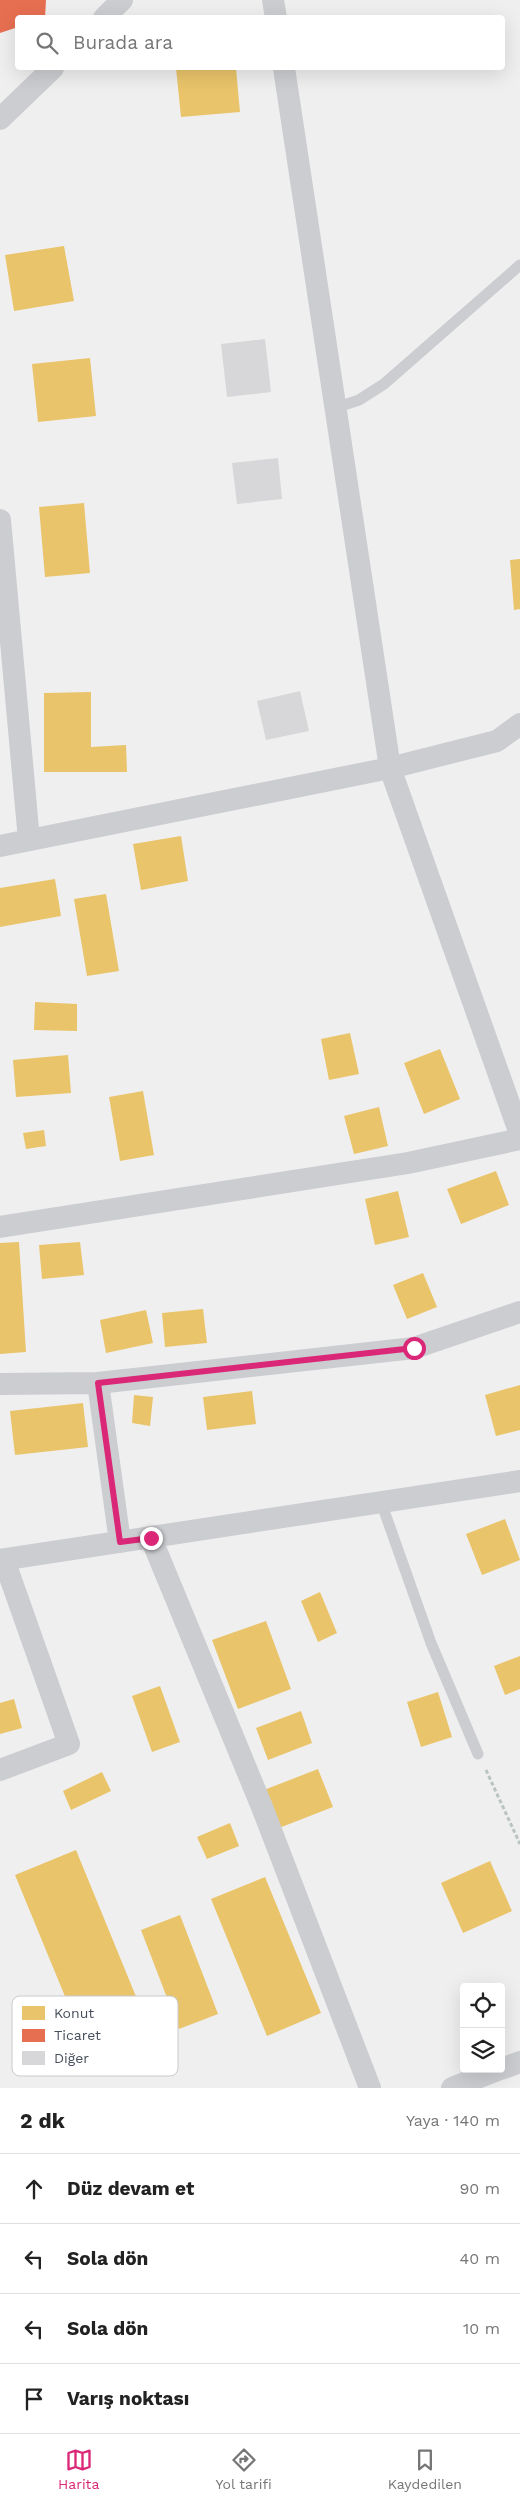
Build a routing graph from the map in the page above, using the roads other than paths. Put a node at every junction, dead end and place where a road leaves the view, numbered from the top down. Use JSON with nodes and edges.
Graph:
{"nodes":[{"id":1,"x":122,"y":0,"type":"edge"},
{"id":2,"x":273,"y":0,"type":"edge"},
{"id":3,"x":107,"y":15,"type":"edge"},
{"id":4,"x":276,"y":15,"type":"edge"},
{"id":5,"x":51,"y":70,"type":"edge"},
{"id":6,"x":284,"y":70,"type":"edge"},
{"id":7,"x":0,"y":119,"type":"edge"},
{"id":8,"x":520,"y":265,"type":"edge"},
{"id":9,"x":336,"y":408,"type":"junction"},
{"id":10,"x":0,"y":520,"type":"edge"},
{"id":11,"x":520,"y":724,"type":"edge"},
{"id":12,"x":390,"y":768,"type":"junction"},
{"id":13,"x":29,"y":840,"type":"junction"},
{"id":14,"x":0,"y":846,"type":"edge"},
{"id":15,"x":520,"y":1134,"type":"edge"},
{"id":16,"x":520,"y":1139,"type":"edge"},
{"id":17,"x":0,"y":1228,"type":"edge"},
{"id":18,"x":520,"y":1312,"type":"edge"},
{"id":19,"x":98,"y":1383,"type":"junction"},
{"id":20,"x":0,"y":1384,"type":"edge"},
{"id":21,"x":520,"y":1481,"type":"edge"},
{"id":22,"x":381,"y":1502,"type":"junction"},
{"id":23,"x":151,"y":1538,"type":"junction"},
{"id":24,"x":120,"y":1542,"type":"junction"},
{"id":25,"x":2,"y":1560,"type":"edge"},
{"id":26,"x":478,"y":1754,"type":"road end"},
{"id":27,"x":0,"y":1770,"type":"edge"},
{"id":28,"x":520,"y":2062,"type":"edge"},
{"id":29,"x":505,"y":2068,"type":"edge"},
{"id":30,"x":491,"y":2073,"type":"edge"},
{"id":31,"x":370,"y":2088,"type":"edge"},
{"id":32,"x":452,"y":2088,"type":"edge"}],
"edges":[{"from":1,"to":3,"type":"street"},
{"from":2,"to":4,"type":"street"},
{"from":5,"to":7,"type":"street"},
{"from":6,"to":9,"type":"street"},
{"from":8,"to":9,"type":"lane"},
{"from":9,"to":12,"type":"street"},
{"from":10,"to":13,"type":"street"},
{"from":11,"to":12,"type":"street"},
{"from":12,"to":13,"type":"street"},
{"from":12,"to":15,"type":"street"},
{"from":13,"to":14,"type":"street"},
{"from":16,"to":17,"type":"street"},
{"from":18,"to":19,"type":"street"},
{"from":19,"to":20,"type":"street"},
{"from":19,"to":24,"type":"street"},
{"from":21,"to":22,"type":"street"},
{"from":22,"to":23,"type":"street"},
{"from":22,"to":26,"type":"lane"},
{"from":23,"to":24,"type":"street"},
{"from":23,"to":31,"type":"street"},
{"from":24,"to":25,"type":"street"},
{"from":25,"to":27,"type":"street"},
{"from":28,"to":29,"type":"street"},
{"from":30,"to":32,"type":"street"}]}
